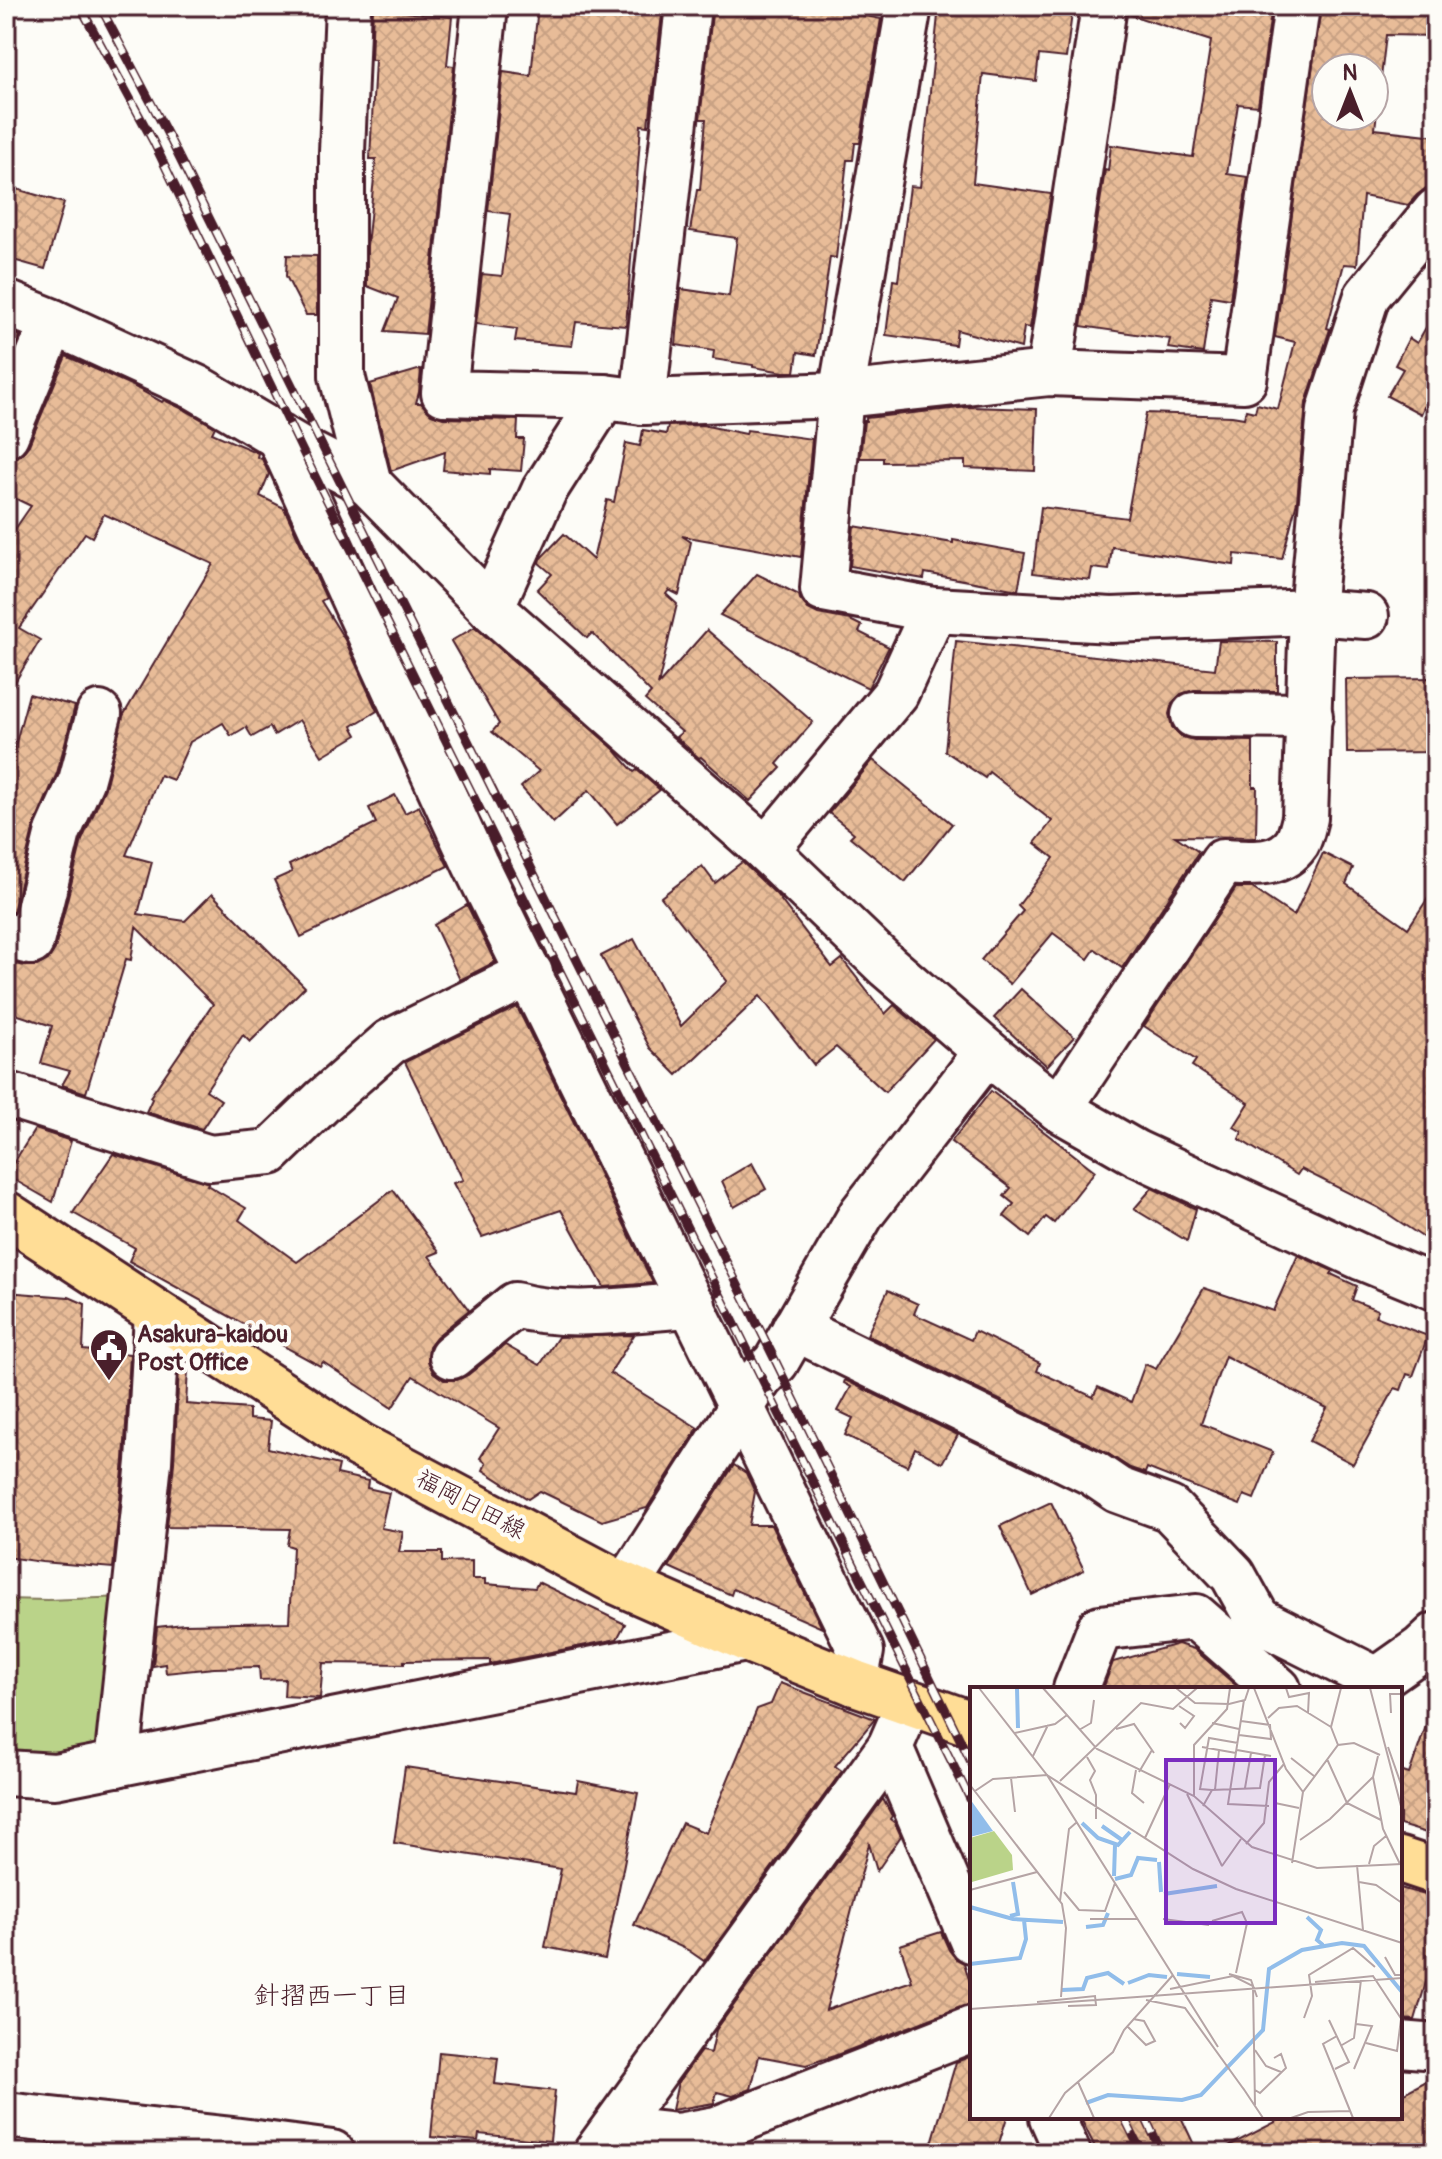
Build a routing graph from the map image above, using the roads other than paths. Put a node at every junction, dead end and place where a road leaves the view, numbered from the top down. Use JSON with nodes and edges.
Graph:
{"nodes":[{"id":1,"x":348,"y":6,"type":"edge"},
{"id":2,"x":485,"y":6,"type":"edge"},
{"id":3,"x":688,"y":6,"type":"edge"},
{"id":4,"x":909,"y":6,"type":"edge"},
{"id":5,"x":1104,"y":6,"type":"edge"},
{"id":6,"x":1297,"y":6,"type":"edge"},
{"id":7,"x":1436,"y":211,"type":"edge"},
{"id":8,"x":6,"y":303,"type":"edge"},
{"id":9,"x":53,"y":322,"type":"junction"},
{"id":10,"x":1049,"y":373,"type":"junction"},
{"id":11,"x":841,"y":395,"type":"junction"},
{"id":12,"x":624,"y":399,"type":"junction"},
{"id":13,"x":6,"y":435,"type":"edge"},
{"id":14,"x":279,"y":436,"type":"junction"},
{"id":15,"x":369,"y":484,"type":"junction"},
{"id":16,"x":491,"y":608,"type":"junction"},
{"id":17,"x":934,"y":610,"type":"junction"},
{"id":18,"x":1312,"y":612,"type":"junction"},
{"id":19,"x":1366,"y":616,"type":"dead end"},
{"id":20,"x":99,"y":714,"type":"dead end"},
{"id":21,"x":1194,"y":715,"type":"dead end"},
{"id":22,"x":1310,"y":716,"type":"junction"},
{"id":23,"x":766,"y":850,"type":"junction"},
{"id":24,"x":6,"y":936,"type":"edge"},
{"id":25,"x":530,"y":973,"type":"junction"},
{"id":26,"x":987,"y":1052,"type":"junction"},
{"id":27,"x":6,"y":1094,"type":"edge"},
{"id":28,"x":1059,"y":1109,"type":"junction"},
{"id":29,"x":6,"y":1214,"type":"edge"},
{"id":30,"x":1436,"y":1288,"type":"edge"},
{"id":31,"x":693,"y":1305,"type":"junction"},
{"id":32,"x":157,"y":1314,"type":"junction"},
{"id":33,"x":795,"y":1328,"type":"junction"},
{"id":34,"x":452,"y":1356,"type":"dead end"},
{"id":35,"x":741,"y":1409,"type":"junction"},
{"id":36,"x":627,"y":1586,"type":"junction"},
{"id":37,"x":1436,"y":1635,"type":"edge"},
{"id":38,"x":746,"y":1639,"type":"junction"},
{"id":39,"x":855,"y":1683,"type":"junction"},
{"id":40,"x":1375,"y":1685,"type":"edge"},
{"id":41,"x":1077,"y":1687,"type":"edge"},
{"id":42,"x":1276,"y":1687,"type":"edge"},
{"id":43,"x":909,"y":1703,"type":"junction"},
{"id":44,"x":970,"y":1723,"type":"edge"},
{"id":45,"x":890,"y":1747,"type":"junction"},
{"id":46,"x":117,"y":1764,"type":"junction"},
{"id":47,"x":6,"y":1773,"type":"edge"},
{"id":48,"x":1402,"y":1861,"type":"edge"},
{"id":49,"x":1436,"y":1872,"type":"edge"},
{"id":50,"x":970,"y":1935,"type":"edge"},
{"id":51,"x":970,"y":2030,"type":"edge"},
{"id":52,"x":1402,"y":2044,"type":"edge"},
{"id":53,"x":1436,"y":2047,"type":"edge"},
{"id":54,"x":6,"y":2115,"type":"edge"},
{"id":55,"x":1053,"y":2119,"type":"edge"},
{"id":56,"x":605,"y":2141,"type":"edge"},
{"id":57,"x":332,"y":2153,"type":"edge"},
{"id":58,"x":1068,"y":2153,"type":"edge"}],
"edges":[{"from":1,"to":15,"type":"street"},
{"from":2,"to":12,"type":"street"},
{"from":3,"to":12,"type":"street"},
{"from":4,"to":11,"type":"street"},
{"from":5,"to":10,"type":"street"},
{"from":6,"to":10,"type":"street"},
{"from":7,"to":18,"type":"street"},
{"from":8,"to":9,"type":"street"},
{"from":9,"to":13,"type":"street"},
{"from":9,"to":14,"type":"street"},
{"from":10,"to":11,"type":"street"},
{"from":11,"to":12,"type":"street"},
{"from":11,"to":17,"type":"street"},
{"from":12,"to":16,"type":"street"},
{"from":14,"to":15,"type":"street"},
{"from":14,"to":25,"type":"street"},
{"from":15,"to":16,"type":"street"},
{"from":16,"to":23,"type":"street"},
{"from":17,"to":18,"type":"street"},
{"from":17,"to":23,"type":"street"},
{"from":18,"to":19,"type":"street"},
{"from":18,"to":22,"type":"street"},
{"from":20,"to":24,"type":"street"},
{"from":21,"to":22,"type":"street"},
{"from":22,"to":28,"type":"street"},
{"from":23,"to":26,"type":"street"},
{"from":25,"to":27,"type":"street"},
{"from":25,"to":31,"type":"street"},
{"from":26,"to":28,"type":"street"},
{"from":26,"to":33,"type":"street"},
{"from":28,"to":30,"type":"street"},
{"from":29,"to":32,"type":"main road","name":"福岡日田線"},
{"from":31,"to":34,"type":"street"},
{"from":31,"to":35,"type":"street"},
{"from":32,"to":36,"type":"main road","name":"福岡日田線"},
{"from":32,"to":46,"type":"street"},
{"from":33,"to":35,"type":"street"},
{"from":33,"to":40,"type":"street"},
{"from":35,"to":36,"type":"street"},
{"from":35,"to":39,"type":"street"},
{"from":36,"to":38,"type":"main road","name":"福岡日田線"},
{"from":37,"to":40,"type":"street"},
{"from":38,"to":39,"type":"main road","name":"福岡日田線"},
{"from":38,"to":46,"type":"street"},
{"from":39,"to":43,"type":"main road","name":"福岡日田線"},
{"from":41,"to":42,"type":"street"},
{"from":43,"to":44,"type":"main road","name":"福岡日田線"},
{"from":43,"to":45,"type":"street"},
{"from":45,"to":50,"type":"street"},
{"from":45,"to":56,"type":"street"},
{"from":46,"to":47,"type":"street"},
{"from":48,"to":49,"type":"main road"},
{"from":51,"to":56,"type":"street"},
{"from":52,"to":53,"type":"street"},
{"from":54,"to":57,"type":"street"},
{"from":55,"to":58,"type":"street"}]}
